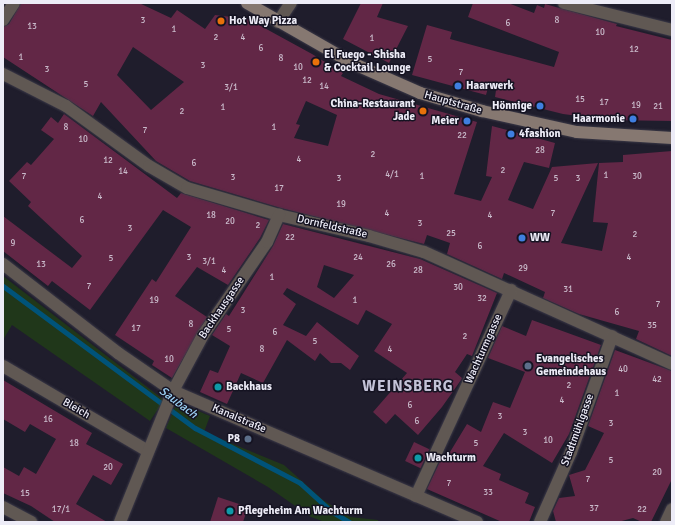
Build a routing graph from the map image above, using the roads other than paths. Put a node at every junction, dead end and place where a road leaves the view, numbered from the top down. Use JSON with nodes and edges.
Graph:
{"nodes":[{"id":1,"x":14,"y":3,"type":"edge"},
{"id":2,"x":290,"y":3,"type":"edge"},
{"id":3,"x":569,"y":4,"type":"edge"},
{"id":4,"x":250,"y":5,"type":"edge"},
{"id":5,"x":3,"y":20,"type":"edge"},
{"id":6,"x":278,"y":22,"type":"junction"},
{"id":7,"x":672,"y":30,"type":"edge"},
{"id":8,"x":3,"y":74,"type":"edge"},
{"id":9,"x":672,"y":138,"type":"edge"},
{"id":10,"x":279,"y":215,"type":"junction"},
{"id":11,"x":3,"y":264,"type":"edge"},
{"id":12,"x":511,"y":290,"type":"junction"},
{"id":13,"x":612,"y":336,"type":"junction"},
{"id":14,"x":672,"y":364,"type":"edge"},
{"id":15,"x":3,"y":366,"type":"edge"},
{"id":16,"x":171,"y":396,"type":"junction"},
{"id":17,"x":148,"y":451,"type":"junction"},
{"id":18,"x":416,"y":496,"type":"junction"},
{"id":19,"x":3,"y":507,"type":"edge"},
{"id":20,"x":672,"y":509,"type":"edge"},
{"id":21,"x":31,"y":522,"type":"edge"},
{"id":22,"x":120,"y":522,"type":"edge"},
{"id":23,"x":477,"y":522,"type":"edge"},
{"id":24,"x":540,"y":522,"type":"edge"},
{"id":25,"x":666,"y":522,"type":"edge"}],
"edges":[{"from":1,"to":5,"type":"street"},
{"from":2,"to":6,"type":"street"},
{"from":3,"to":7,"type":"street"},
{"from":4,"to":6,"type":"street","name":"Hauptstraße"},
{"from":6,"to":9,"type":"street","name":"Hauptstraße"},
{"from":8,"to":10,"type":"street","name":"Dornfeldstraße"},
{"from":10,"to":12,"type":"street","name":"Dornfeldstraße"},
{"from":10,"to":16,"type":"street","name":"Backhausgasse"},
{"from":11,"to":16,"type":"street","name":"Kanalstraße"},
{"from":12,"to":13,"type":"street","name":"Dornfeldstraße"},
{"from":12,"to":18,"type":"street","name":"Wachturmgasse"},
{"from":13,"to":14,"type":"street","name":"Dornfeldstraße"},
{"from":13,"to":24,"type":"street","name":"Stadtmühlgasse"},
{"from":15,"to":17,"type":"street","name":"Bleich"},
{"from":16,"to":17,"type":"street","name":"Backhausgasse"},
{"from":16,"to":18,"type":"street","name":"Kanalstraße"},
{"from":17,"to":22,"type":"street","name":"Backhausgasse"},
{"from":18,"to":23,"type":"street","name":"Kanalstraße"},
{"from":19,"to":21,"type":"street"},
{"from":20,"to":25,"type":"street"}]}
